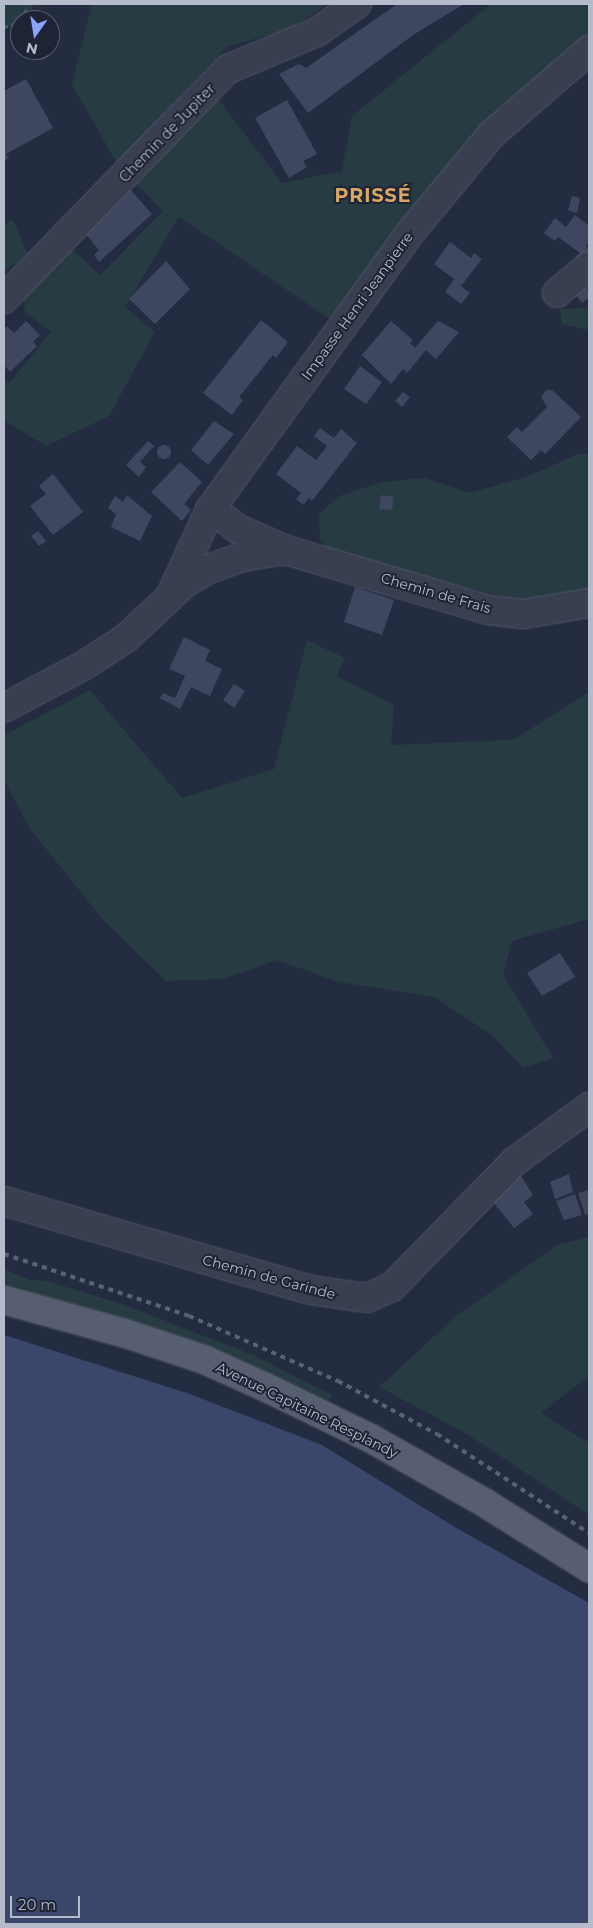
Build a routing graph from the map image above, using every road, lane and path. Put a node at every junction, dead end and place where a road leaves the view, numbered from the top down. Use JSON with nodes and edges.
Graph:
{"nodes":[{"id":1,"x":357,"y":4,"type":"edge"},
{"id":2,"x":589,"y":50,"type":"edge"},
{"id":3,"x":589,"y":266,"type":"edge"},
{"id":4,"x":557,"y":292,"type":"dead end"},
{"id":5,"x":4,"y":299,"type":"edge"},
{"id":6,"x":211,"y":508,"type":"junction"},
{"id":7,"x":286,"y":550,"type":"junction"},
{"id":8,"x":170,"y":597,"type":"junction"},
{"id":9,"x":589,"y":603,"type":"edge"},
{"id":10,"x":4,"y":708,"type":"edge"},
{"id":11,"x":589,"y":1108,"type":"edge"},
{"id":12,"x":4,"y":1201,"type":"edge"},
{"id":13,"x":4,"y":1300,"type":"edge"},
{"id":14,"x":589,"y":1568,"type":"edge"}],
"edges":[{"from":1,"to":5,"type":"street","name":"Chemin de Jupiter"},
{"from":2,"to":6,"type":"street","name":"Impasse Henri Jeanpierre"},
{"from":3,"to":4,"type":"street"},
{"from":6,"to":7,"type":"street","name":"Chemin de Frais"},
{"from":6,"to":8,"type":"street","name":"Impasse Henri Jeanpierre"},
{"from":7,"to":8,"type":"street","name":"Chemin de Frais"},
{"from":7,"to":9,"type":"street","name":"Chemin de Frais"},
{"from":8,"to":10,"type":"street","name":"Chemin de Frais"},
{"from":11,"to":12,"type":"street","name":"Chemin de Garinde"},
{"from":13,"to":14,"type":"main road","name":"Avenue Capitaine Resplandy"}]}
